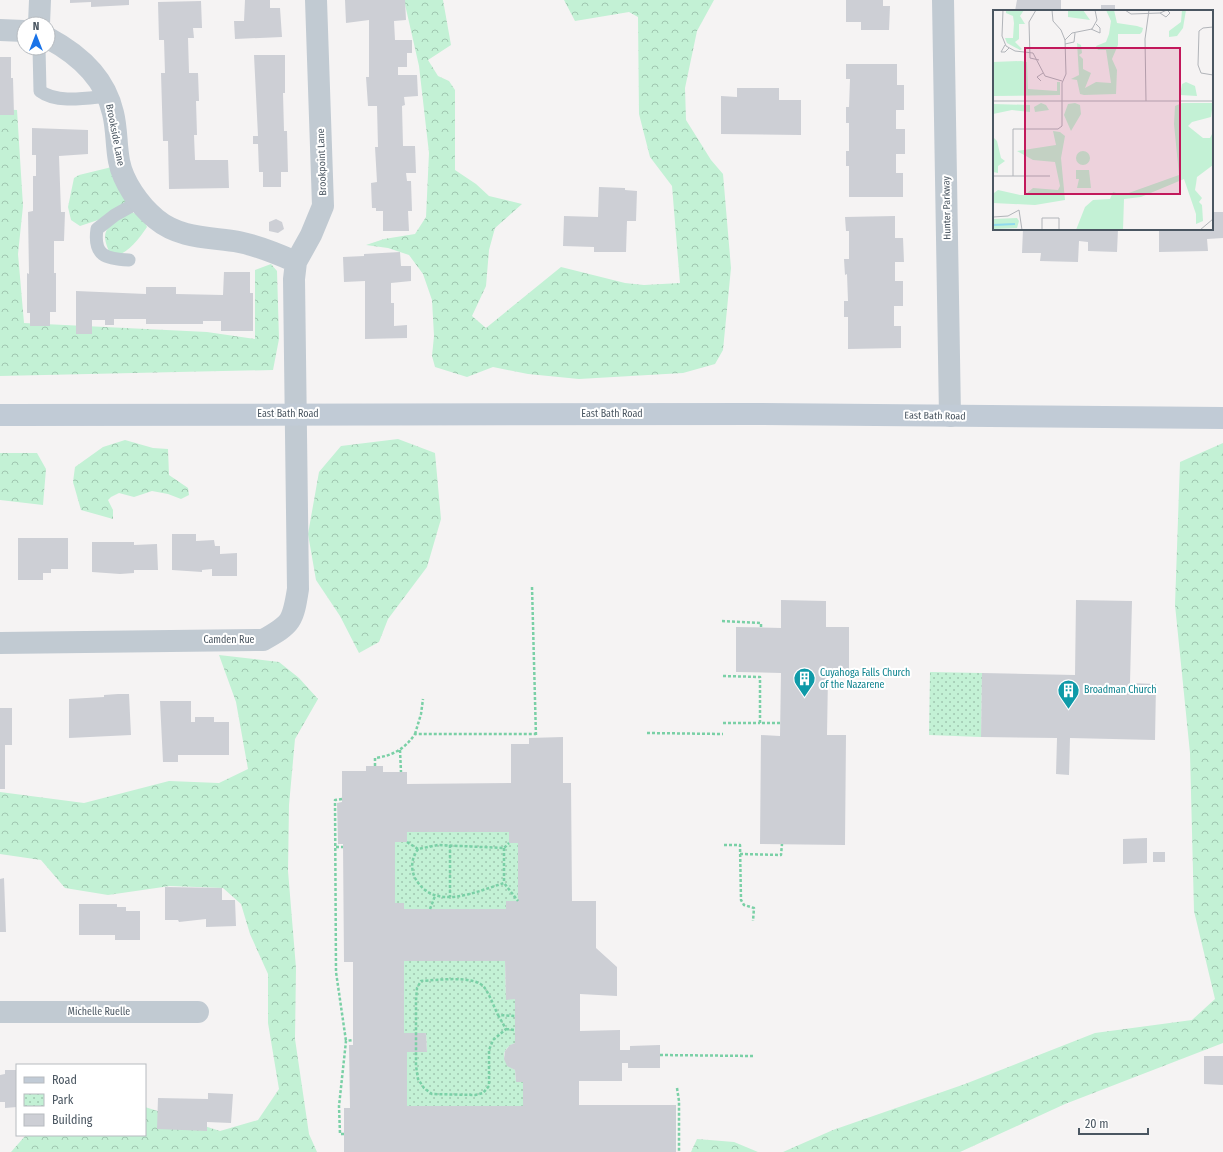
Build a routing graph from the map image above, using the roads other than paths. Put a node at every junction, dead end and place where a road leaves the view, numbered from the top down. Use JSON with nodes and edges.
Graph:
{"nodes":[{"id":1,"x":40,"y":0,"type":"edge"},
{"id":2,"x":316,"y":0,"type":"edge"},
{"id":3,"x":943,"y":0,"type":"edge"},
{"id":4,"x":39,"y":16,"type":"edge"},
{"id":5,"x":0,"y":30,"type":"edge"},
{"id":6,"x":16,"y":31,"type":"edge"},
{"id":7,"x":56,"y":43,"type":"edge"},
{"id":8,"x":39,"y":56,"type":"edge"},
{"id":9,"x":108,"y":96,"type":"junction"},
{"id":10,"x":140,"y":201,"type":"junction"},
{"id":11,"x":128,"y":260,"type":"dead end"},
{"id":12,"x":296,"y":262,"type":"junction"},
{"id":13,"x":296,"y":414,"type":"junction"},
{"id":14,"x":0,"y":415,"type":"edge"},
{"id":15,"x":950,"y":416,"type":"junction"},
{"id":16,"x":1223,"y":418,"type":"edge"},
{"id":17,"x":0,"y":643,"type":"edge"},
{"id":18,"x":0,"y":1012,"type":"edge"},
{"id":19,"x":198,"y":1012,"type":"dead end"}],
"edges":[{"from":1,"to":4,"type":"street"},
{"from":2,"to":12,"type":"street","name":"Brookpoint Lane"},
{"from":3,"to":15,"type":"street","name":"Hunter Parkway"},
{"from":5,"to":6,"type":"street"},
{"from":7,"to":9,"type":"street","name":"Brookside Lane"},
{"from":8,"to":9,"type":"lane"},
{"from":9,"to":10,"type":"street","name":"Brookside Lane"},
{"from":10,"to":11,"type":"lane"},
{"from":10,"to":12,"type":"street","name":"Brookside Lane"},
{"from":12,"to":13,"type":"street","name":"Brookpoint Lane"},
{"from":13,"to":14,"type":"street","name":"East Bath Road"},
{"from":13,"to":15,"type":"street","name":"East Bath Road"},
{"from":13,"to":17,"type":"street","name":"Camden Rue"},
{"from":15,"to":16,"type":"street","name":"East Bath Road"},
{"from":18,"to":19,"type":"street","name":"Michelle Ruelle"}]}
